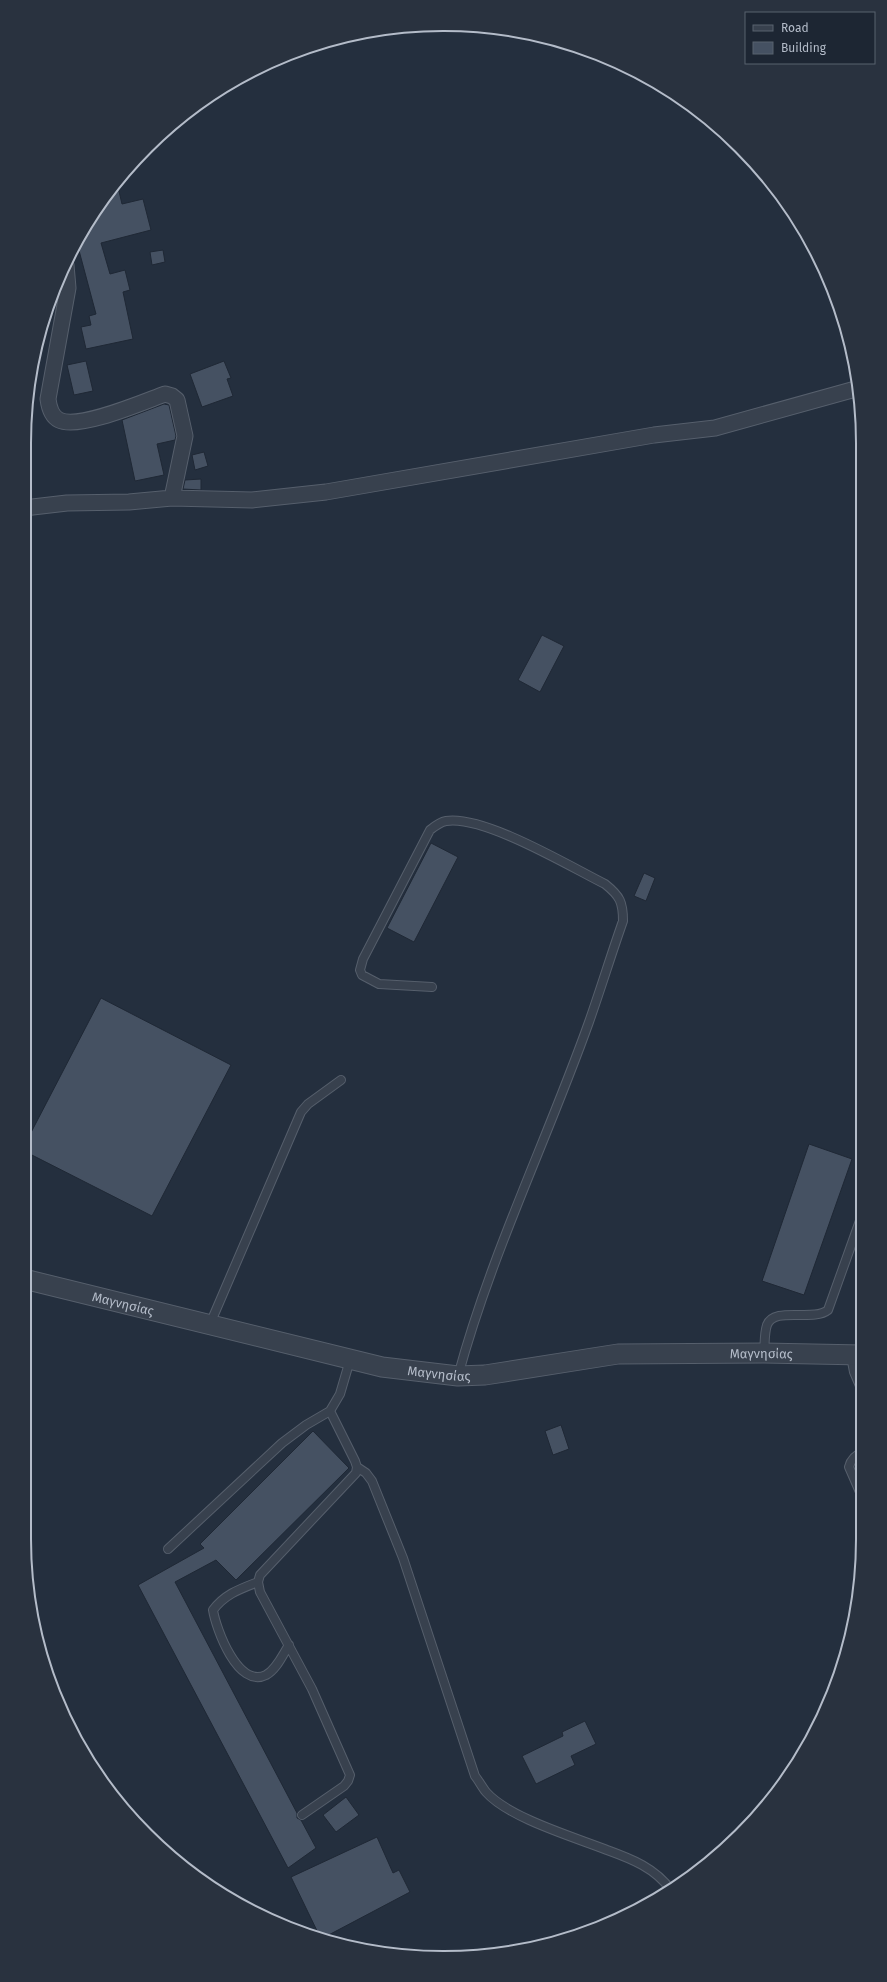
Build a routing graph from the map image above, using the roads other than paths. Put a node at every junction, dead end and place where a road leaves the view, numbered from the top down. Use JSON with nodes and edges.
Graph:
{"nodes":[{"id":1,"x":67,"y":276,"type":"edge"},
{"id":2,"x":852,"y":390,"type":"edge"},
{"id":3,"x":172,"y":498,"type":"junction"},
{"id":4,"x":31,"y":507,"type":"edge"},
{"id":5,"x":432,"y":987,"type":"dead end"},
{"id":6,"x":341,"y":1080,"type":"dead end"},
{"id":7,"x":856,"y":1232,"type":"edge"},
{"id":8,"x":31,"y":1281,"type":"edge"},
{"id":9,"x":210,"y":1324,"type":"junction"},
{"id":10,"x":764,"y":1353,"type":"junction"},
{"id":11,"x":856,"y":1356,"type":"edge"},
{"id":12,"x":350,"y":1360,"type":"junction"},
{"id":13,"x":856,"y":1361,"type":"edge"},
{"id":14,"x":458,"y":1376,"type":"junction"},
{"id":15,"x":856,"y":1378,"type":"edge"},
{"id":16,"x":330,"y":1411,"type":"junction"},
{"id":17,"x":856,"y":1455,"type":"edge"},
{"id":18,"x":357,"y":1467,"type":"junction"},
{"id":19,"x":856,"y":1483,"type":"edge"},
{"id":20,"x":168,"y":1549,"type":"dead end"},
{"id":21,"x":258,"y":1582,"type":"junction"},
{"id":22,"x":289,"y":1645,"type":"junction"},
{"id":23,"x":302,"y":1816,"type":"dead end"},
{"id":24,"x":666,"y":1885,"type":"edge"}],
"edges":[{"from":1,"to":3,"type":"street"},
{"from":2,"to":3,"type":"street"},
{"from":3,"to":4,"type":"street"},
{"from":5,"to":14,"type":"lane"},
{"from":6,"to":9,"type":"lane"},
{"from":7,"to":10,"type":"lane"},
{"from":8,"to":9,"type":"street","name":"Μαγνησίας"},
{"from":9,"to":12,"type":"street","name":"Μαγνησίας"},
{"from":10,"to":11,"type":"street","name":"Μαγνησίας"},
{"from":10,"to":14,"type":"street","name":"Μαγνησίας"},
{"from":12,"to":14,"type":"street","name":"Μαγνησίας"},
{"from":12,"to":16,"type":"lane"},
{"from":13,"to":15,"type":"lane"},
{"from":16,"to":18,"type":"lane"},
{"from":16,"to":20,"type":"lane"},
{"from":17,"to":19,"type":"lane"},
{"from":18,"to":21,"type":"lane"},
{"from":18,"to":24,"type":"lane"},
{"from":21,"to":22,"type":"lane"},
{"from":21,"to":22,"type":"lane"},
{"from":22,"to":23,"type":"lane"}]}
